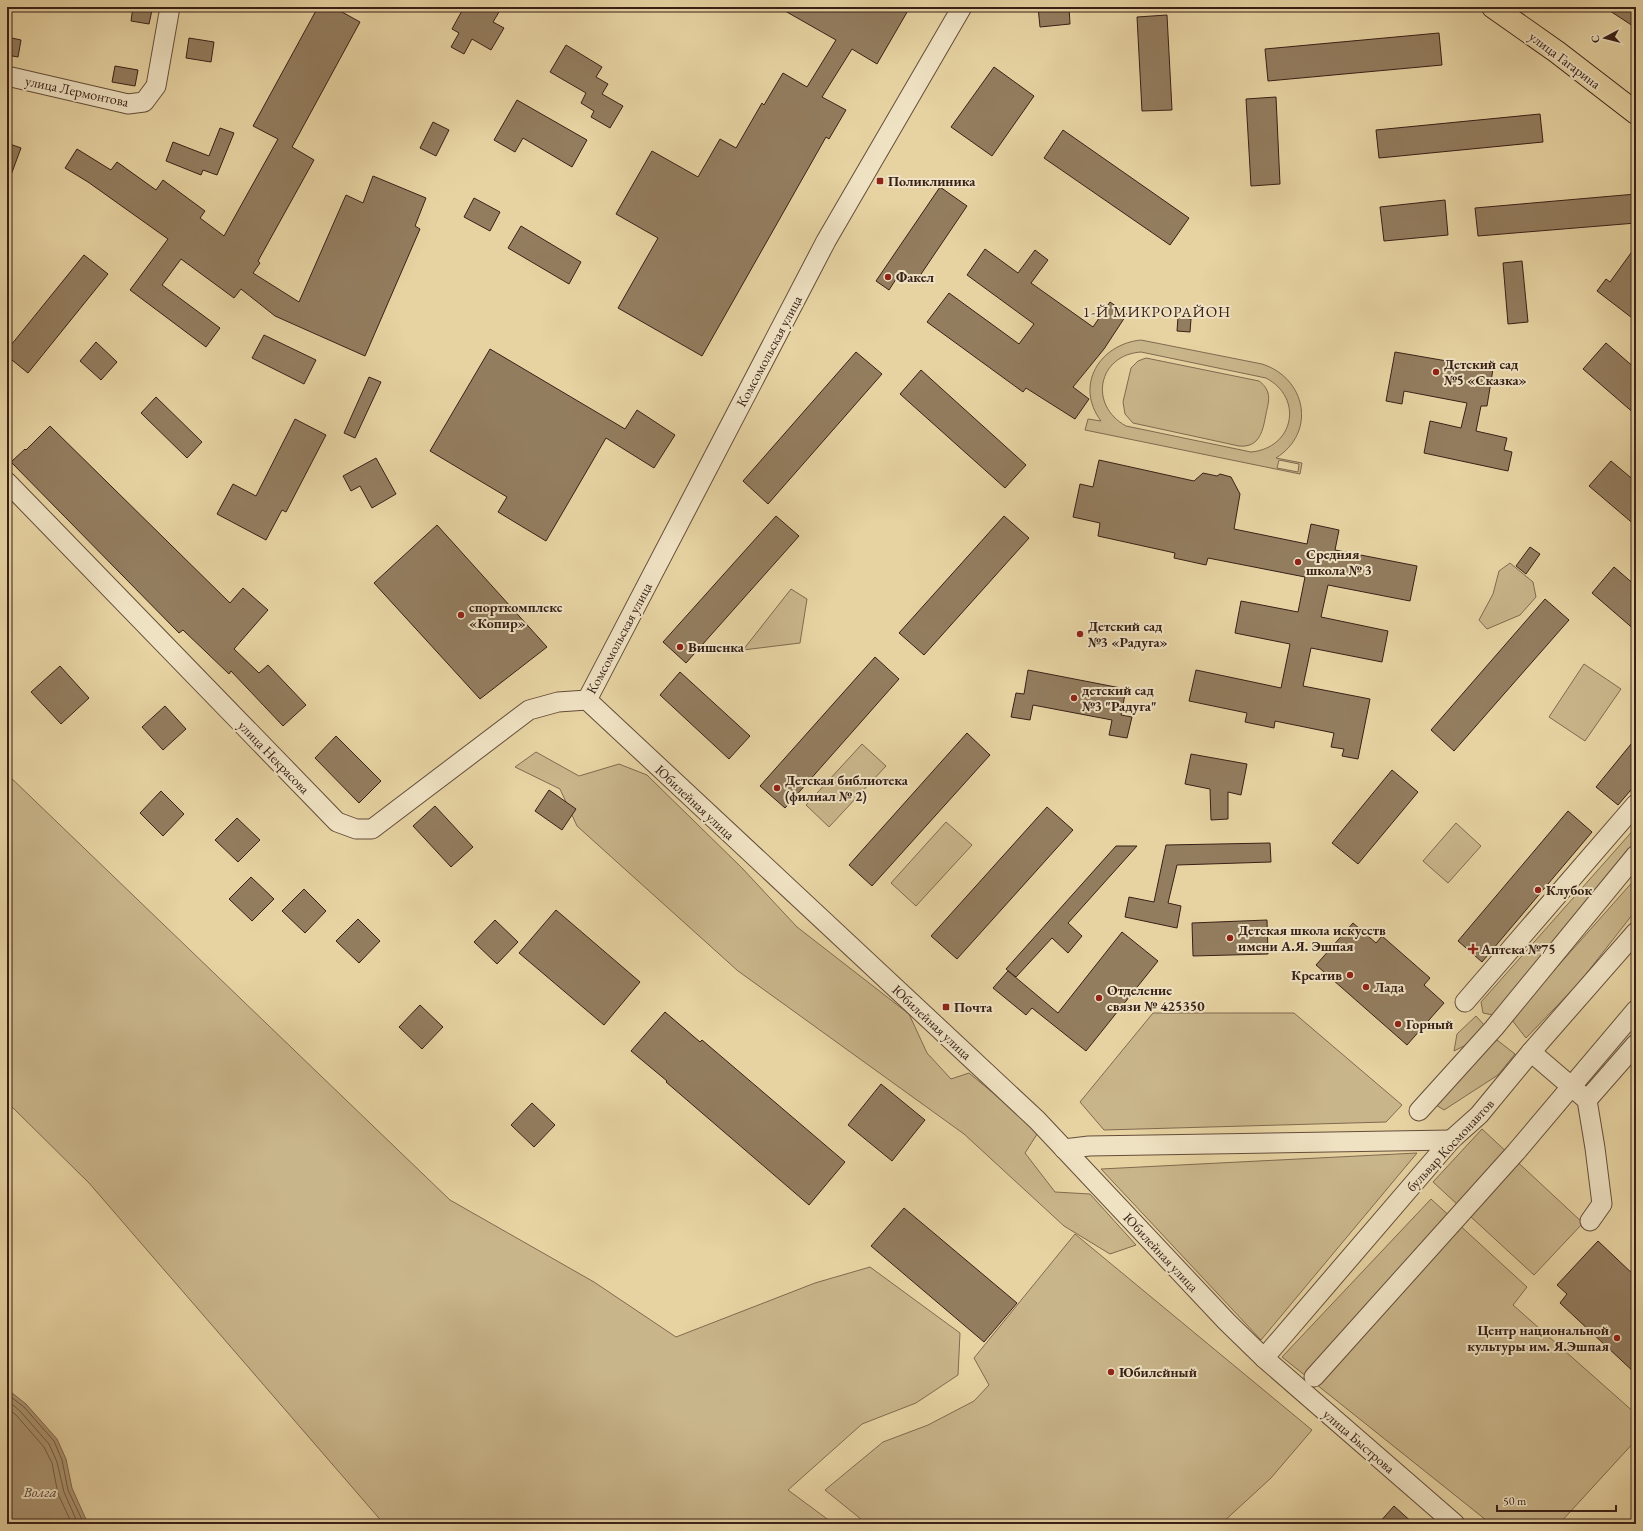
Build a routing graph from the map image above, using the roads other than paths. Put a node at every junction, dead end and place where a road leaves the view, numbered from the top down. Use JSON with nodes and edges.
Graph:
{"nodes":[{"id":1,"x":170,"y":7,"type":"edge"},
{"id":2,"x":962,"y":7,"type":"edge"},
{"id":3,"x":1493,"y":7,"type":"edge"},
{"id":4,"x":7,"y":76,"type":"edge"},
{"id":5,"x":1636,"y":113,"type":"edge"},
{"id":6,"x":7,"y":482,"type":"edge"},
{"id":7,"x":587,"y":700,"type":"junction"},
{"id":8,"x":1636,"y":804,"type":"edge"},
{"id":9,"x":1636,"y":855,"type":"edge"},
{"id":10,"x":1636,"y":932,"type":"edge"},
{"id":11,"x":1465,"y":1002,"type":"dead end"},
{"id":12,"x":1636,"y":1010,"type":"edge"},
{"id":13,"x":1636,"y":1044,"type":"edge"},
{"id":14,"x":1531,"y":1052,"type":"junction"},
{"id":15,"x":1572,"y":1086,"type":"junction"},
{"id":16,"x":1587,"y":1100,"type":"junction"},
{"id":17,"x":1419,"y":1112,"type":"dead end"},
{"id":18,"x":1451,"y":1140,"type":"junction"},
{"id":19,"x":1064,"y":1149,"type":"junction"},
{"id":20,"x":1590,"y":1221,"type":"dead end"},
{"id":21,"x":1264,"y":1358,"type":"junction"},
{"id":22,"x":1314,"y":1377,"type":"dead end"},
{"id":23,"x":1454,"y":1524,"type":"edge"}],
"edges":[{"from":1,"to":4,"type":"street","name":"улица Лермонтова"},
{"from":2,"to":7,"type":"street","name":"Комсомольская улица"},
{"from":3,"to":5,"type":"main road","name":"улица Гагарина"},
{"from":6,"to":7,"type":"street","name":"улица Некрасова"},
{"from":7,"to":19,"type":"street","name":"Юбилейная улица"},
{"from":8,"to":11,"type":"street"},
{"from":9,"to":17,"type":"street"},
{"from":10,"to":14,"type":"street","name":"бульвар Космонавтов"},
{"from":12,"to":15,"type":"street"},
{"from":13,"to":16,"type":"street"},
{"from":14,"to":15,"type":"street"},
{"from":14,"to":18,"type":"street","name":"бульвар Космонавтов"},
{"from":15,"to":16,"type":"street"},
{"from":15,"to":22,"type":"street"},
{"from":16,"to":20,"type":"street"},
{"from":18,"to":19,"type":"street"},
{"from":18,"to":21,"type":"street","name":"бульвар Космонавтов"},
{"from":19,"to":21,"type":"street","name":"Юбилейная улица"},
{"from":21,"to":23,"type":"street","name":"улица Быстрова"}]}
